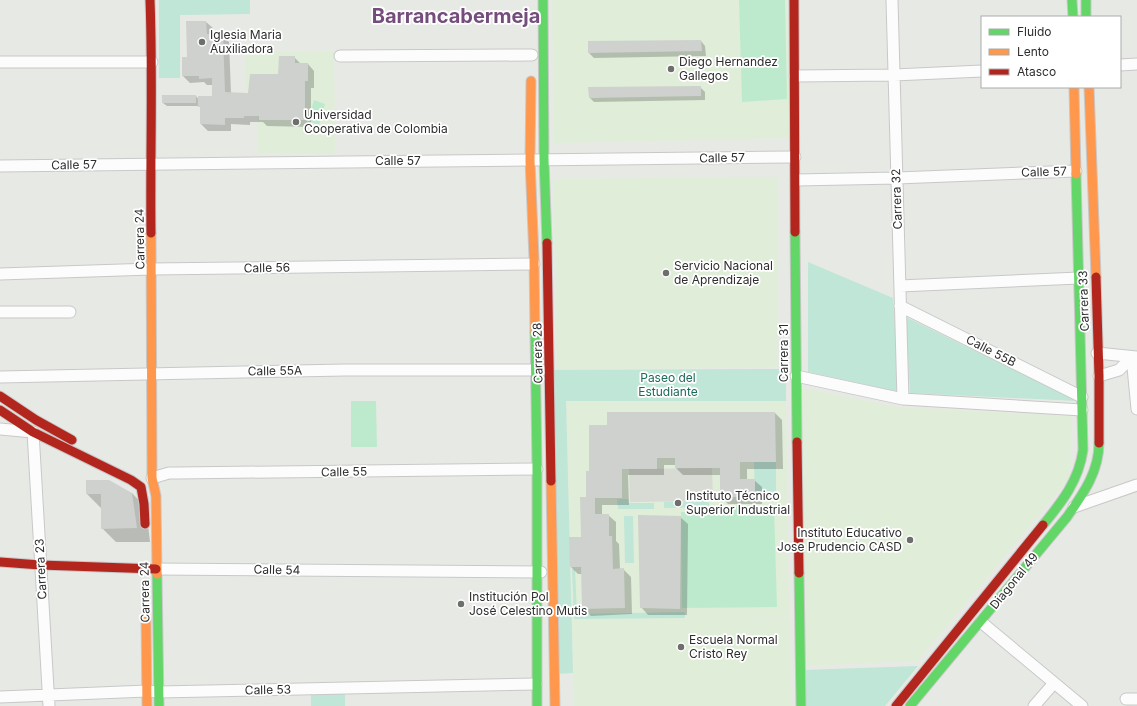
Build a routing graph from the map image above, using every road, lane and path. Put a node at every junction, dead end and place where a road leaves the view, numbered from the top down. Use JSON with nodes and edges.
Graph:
{"nodes":[{"id":1,"x":150,"y":0,"type":"edge"},
{"id":2,"x":543,"y":0,"type":"edge"},
{"id":3,"x":794,"y":0,"type":"edge"},
{"id":4,"x":892,"y":0,"type":"edge"},
{"id":5,"x":1072,"y":0,"type":"edge"},
{"id":6,"x":1086,"y":0,"type":"edge"},
{"id":7,"x":1073,"y":16,"type":"edge"},
{"id":8,"x":1086,"y":16,"type":"edge"},
{"id":9,"x":340,"y":56,"type":"dead end"},
{"id":10,"x":532,"y":59,"type":"joint"},
{"id":11,"x":0,"y":62,"type":"edge"},
{"id":12,"x":152,"y":62,"type":"junction"},
{"id":13,"x":1137,"y":64,"type":"edge"},
{"id":14,"x":1121,"y":65,"type":"edge"},
{"id":15,"x":981,"y":71,"type":"edge"},
{"id":16,"x":894,"y":75,"type":"junction"},
{"id":17,"x":795,"y":76,"type":"junction"},
{"id":18,"x":1074,"y":88,"type":"edge"},
{"id":19,"x":1088,"y":88,"type":"edge"},
{"id":20,"x":795,"y":157,"type":"junction"},
{"id":21,"x":530,"y":160,"type":"junction"},
{"id":22,"x":544,"y":160,"type":"junction"},
{"id":23,"x":150,"y":164,"type":"junction"},
{"id":24,"x":0,"y":166,"type":"edge"},
{"id":25,"x":1076,"y":171,"type":"junction"},
{"id":26,"x":897,"y":178,"type":"junction"},
{"id":27,"x":796,"y":180,"type":"junction"},
{"id":28,"x":534,"y":264,"type":"junction"},
{"id":29,"x":152,"y":269,"type":"junction"},
{"id":30,"x":0,"y":274,"type":"edge"},
{"id":31,"x":1079,"y":278,"type":"junction"},
{"id":32,"x":900,"y":286,"type":"junction"},
{"id":33,"x":900,"y":306,"type":"junction"},
{"id":34,"x":0,"y":312,"type":"edge"},
{"id":35,"x":70,"y":312,"type":"dead end"},
{"id":36,"x":1097,"y":353,"type":"junction"},
{"id":37,"x":1135,"y":357,"type":"edge"},
{"id":38,"x":535,"y":370,"type":"junction"},
{"id":39,"x":550,"y":370,"type":"junction"},
{"id":40,"x":153,"y":373,"type":"junction"},
{"id":41,"x":1081,"y":375,"type":"junction"},
{"id":42,"x":796,"y":376,"type":"junction"},
{"id":43,"x":1099,"y":376,"type":"junction"},
{"id":44,"x":0,"y":377,"type":"edge"},
{"id":45,"x":0,"y":396,"type":"edge"},
{"id":46,"x":1082,"y":396,"type":"junction"},
{"id":47,"x":903,"y":399,"type":"junction"},
{"id":48,"x":1099,"y":399,"type":"junction"},
{"id":49,"x":1137,"y":409,"type":"edge"},
{"id":50,"x":0,"y":410,"type":"edge"},
{"id":51,"x":1082,"y":410,"type":"junction"},
{"id":52,"x":0,"y":429,"type":"edge"},
{"id":53,"x":33,"y":432,"type":"junction"},
{"id":54,"x":81,"y":444,"type":"dead end"},
{"id":55,"x":537,"y":469,"type":"junction"},
{"id":56,"x":147,"y":475,"type":"junction"},
{"id":57,"x":1137,"y":485,"type":"edge"},
{"id":58,"x":141,"y":487,"type":"junction"},
{"id":59,"x":1071,"y":489,"type":"joint"},
{"id":60,"x":1074,"y":508,"type":"junction"},
{"id":61,"x":145,"y":533,"type":"dead end"},
{"id":62,"x":0,"y":562,"type":"edge"},
{"id":63,"x":40,"y":565,"type":"junction"},
{"id":64,"x":148,"y":569,"type":"junction"},
{"id":65,"x":536,"y":572,"type":"junction"},
{"id":66,"x":554,"y":572,"type":"junction"},
{"id":67,"x":146,"y":607,"type":"dead end"},
{"id":68,"x":981,"y":622,"type":"junction"},
{"id":69,"x":1054,"y":683,"type":"junction"},
{"id":70,"x":536,"y":684,"type":"junction"},
{"id":71,"x":147,"y":691,"type":"junction"},
{"id":72,"x":159,"y":692,"type":"junction"},
{"id":73,"x":0,"y":697,"type":"edge"},
{"id":74,"x":49,"y":701,"type":"edge"},
{"id":75,"x":147,"y":706,"type":"edge"},
{"id":76,"x":159,"y":706,"type":"edge"},
{"id":77,"x":537,"y":706,"type":"edge"},
{"id":78,"x":555,"y":706,"type":"edge"},
{"id":79,"x":801,"y":706,"type":"edge"},
{"id":80,"x":896,"y":706,"type":"edge"},
{"id":81,"x":910,"y":706,"type":"edge"},
{"id":82,"x":1034,"y":706,"type":"edge"},
{"id":83,"x":1082,"y":706,"type":"edge"}],
"edges":[{"from":1,"to":12,"type":"main road","name":"Carrera 24"},
{"from":2,"to":22,"type":"main road","name":"Carrera 28"},
{"from":3,"to":17,"type":"main road","name":"Carrera 31"},
{"from":4,"to":16,"type":"street","name":"Carrera 32"},
{"from":5,"to":7,"type":"main road"},
{"from":6,"to":8,"type":"main road"},
{"from":9,"to":10,"type":"street"},
{"from":10,"to":21,"type":"main road","name":"Carrera 28"},
{"from":11,"to":12,"type":"street"},
{"from":12,"to":23,"type":"main road","name":"Carrera 24"},
{"from":13,"to":14,"type":"street"},
{"from":15,"to":16,"type":"street"},
{"from":16,"to":17,"type":"street"},
{"from":16,"to":26,"type":"street","name":"Carrera 32"},
{"from":17,"to":20,"type":"main road","name":"Carrera 31"},
{"from":18,"to":25,"type":"main road","name":"Carrera 33"},
{"from":19,"to":36,"type":"main road","name":"Carrera 33"},
{"from":20,"to":22,"type":"street","name":"Calle 57"},
{"from":20,"to":27,"type":"main road","name":"Carrera 31"},
{"from":21,"to":22,"type":"street","name":"Calle 57"},
{"from":21,"to":23,"type":"street","name":"Calle 57"},
{"from":21,"to":28,"type":"main road","name":"Carrera 28"},
{"from":22,"to":39,"type":"main road","name":"Carrera 28"},
{"from":23,"to":24,"type":"street","name":"Calle 57"},
{"from":23,"to":29,"type":"main road","name":"Carrera 24"},
{"from":25,"to":26,"type":"street","name":"Calle 57"},
{"from":25,"to":31,"type":"main road","name":"Carrera 33"},
{"from":26,"to":27,"type":"street","name":"Calle 57"},
{"from":26,"to":32,"type":"street","name":"Carrera 32"},
{"from":27,"to":42,"type":"main road","name":"Carrera 31"},
{"from":28,"to":29,"type":"street","name":"Calle 56"},
{"from":28,"to":38,"type":"main road","name":"Carrera 28"},
{"from":29,"to":30,"type":"street","name":"Calle 56"},
{"from":29,"to":40,"type":"main road","name":"Carrera 24"},
{"from":31,"to":32,"type":"street"},
{"from":31,"to":41,"type":"main road","name":"Carrera 33"},
{"from":32,"to":33,"type":"street","name":"Carrera 32"},
{"from":33,"to":46,"type":"street","name":"Calle 55B"},
{"from":33,"to":47,"type":"street","name":"Carrera 32"},
{"from":34,"to":35,"type":"street"},
{"from":36,"to":37,"type":"street"},
{"from":36,"to":43,"type":"main road","name":"Carrera 33"},
{"from":37,"to":43,"type":"street"},
{"from":37,"to":49,"type":"street"},
{"from":38,"to":39,"type":"street","name":"Calle 55A"},
{"from":38,"to":40,"type":"street","name":"Calle 55A"},
{"from":38,"to":55,"type":"main road","name":"Carrera 28"},
{"from":39,"to":66,"type":"main road","name":"Carrera 28"},
{"from":40,"to":44,"type":"street","name":"Calle 55A"},
{"from":40,"to":56,"type":"main road","name":"Carrera 24"},
{"from":41,"to":43,"type":"main road"},
{"from":41,"to":46,"type":"main road","name":"Carrera 33"},
{"from":42,"to":47,"type":"street"},
{"from":42,"to":79,"type":"main road","name":"Carrera 31"},
{"from":43,"to":48,"type":"main road","name":"Carrera 33"},
{"from":45,"to":54,"type":"main road"},
{"from":46,"to":48,"type":"main road"},
{"from":46,"to":51,"type":"main road","name":"Carrera 33"},
{"from":47,"to":51,"type":"street"},
{"from":48,"to":60,"type":"main road","name":"Carrera 33"},
{"from":50,"to":53,"type":"main road"},
{"from":51,"to":59,"type":"main road","name":"Carrera 33"},
{"from":52,"to":53,"type":"street"},
{"from":53,"to":58,"type":"main road"},
{"from":53,"to":63,"type":"street","name":"Carrera 23"},
{"from":55,"to":56,"type":"street","name":"Calle 55"},
{"from":55,"to":65,"type":"main road","name":"Carrera 28"},
{"from":56,"to":58,"type":"main road"},
{"from":56,"to":64,"type":"main road","name":"Carrera 24"},
{"from":57,"to":60,"type":"street"},
{"from":58,"to":61,"type":"main road"},
{"from":59,"to":80,"type":"main road","name":"Diagonal 49"},
{"from":60,"to":68,"type":"main road","name":"Diagonal 49"},
{"from":62,"to":63,"type":"main road","name":"Calle 54"},
{"from":63,"to":64,"type":"main road","name":"Calle 54"},
{"from":63,"to":74,"type":"street","name":"Carrera 23"},
{"from":64,"to":65,"type":"street","name":"Calle 54"},
{"from":64,"to":72,"type":"main road","name":"Carrera 24"},
{"from":65,"to":66,"type":"street","name":"Calle 54"},
{"from":65,"to":70,"type":"main road","name":"Carrera 28"},
{"from":66,"to":78,"type":"main road","name":"Carrera 28"},
{"from":67,"to":71,"type":"main road","name":"Carrera 24"},
{"from":68,"to":69,"type":"street"},
{"from":68,"to":81,"type":"main road","name":"Diagonal 49"},
{"from":69,"to":82,"type":"street"},
{"from":69,"to":83,"type":"street"},
{"from":70,"to":72,"type":"street","name":"Calle 53"},
{"from":70,"to":77,"type":"main road","name":"Carrera 28"},
{"from":71,"to":72,"type":"street","name":"Calle 53"},
{"from":71,"to":74,"type":"street","name":"Calle 53"},
{"from":71,"to":75,"type":"main road","name":"Carrera 24"},
{"from":72,"to":76,"type":"main road","name":"Carrera 24"},
{"from":73,"to":74,"type":"street","name":"Calle 53"}]}
